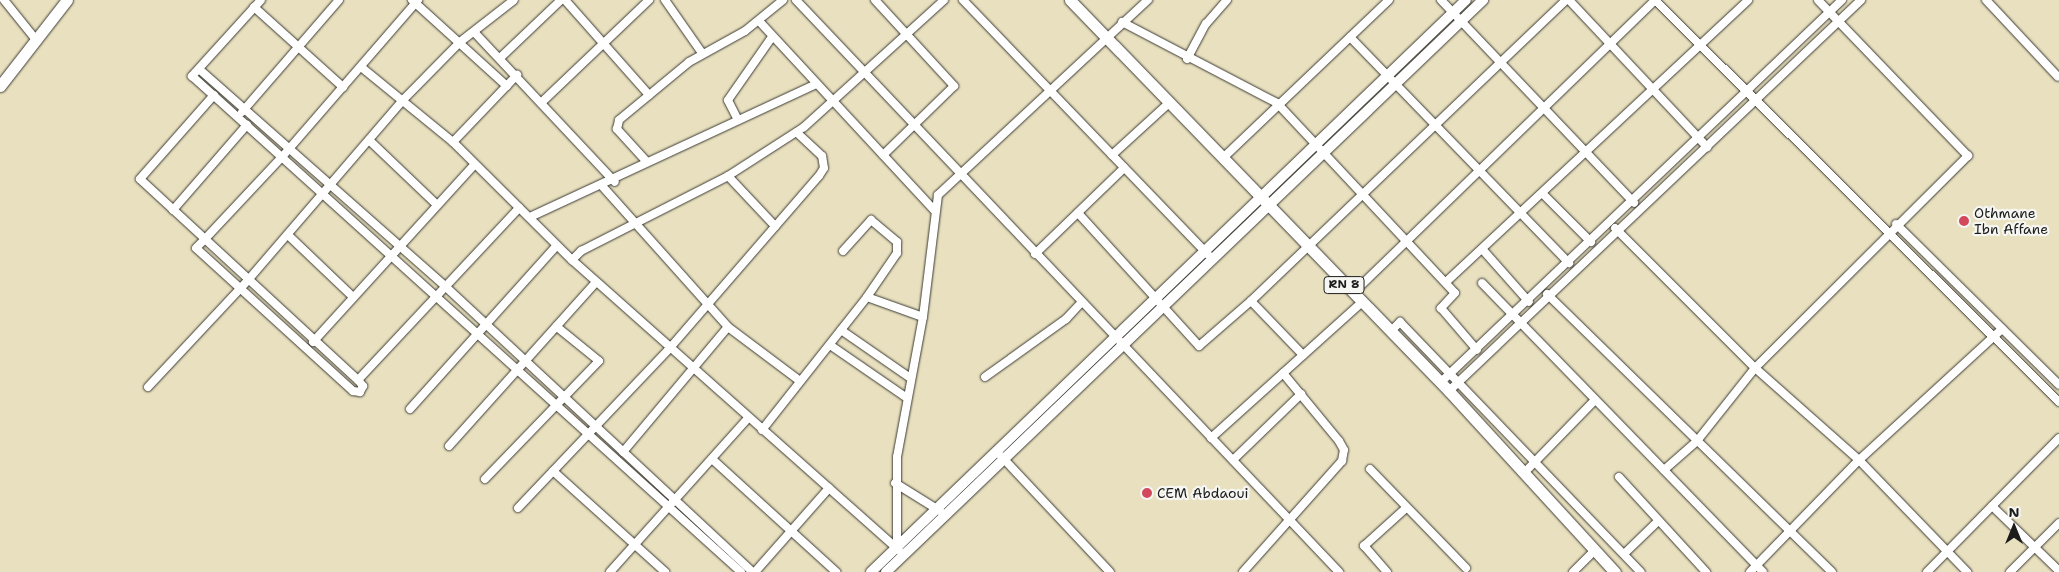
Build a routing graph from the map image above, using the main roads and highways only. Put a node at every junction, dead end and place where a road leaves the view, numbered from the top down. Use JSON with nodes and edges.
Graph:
{"nodes":[{"id":1,"x":67,"y":0,"type":"edge"},
{"id":2,"x":1070,"y":0,"type":"edge"},
{"id":3,"x":1466,"y":0,"type":"edge"},
{"id":4,"x":1483,"y":0,"type":"edge"},
{"id":5,"x":0,"y":86,"type":"edge"},
{"id":6,"x":1266,"y":204,"type":"junction"},
{"id":7,"x":871,"y":572,"type":"edge"},
{"id":8,"x":886,"y":572,"type":"edge"},
{"id":9,"x":1615,"y":572,"type":"edge"}],
"edges":[{"from":1,"to":5,"type":"main road"},
{"from":2,"to":6,"type":"main road","number":"RN 8"},
{"from":3,"to":6,"type":"main road"},
{"from":4,"to":6,"type":"main road"},
{"from":6,"to":7,"type":"main road"},
{"from":6,"to":8,"type":"main road"},
{"from":6,"to":9,"type":"main road","number":"RN 8"}]}
